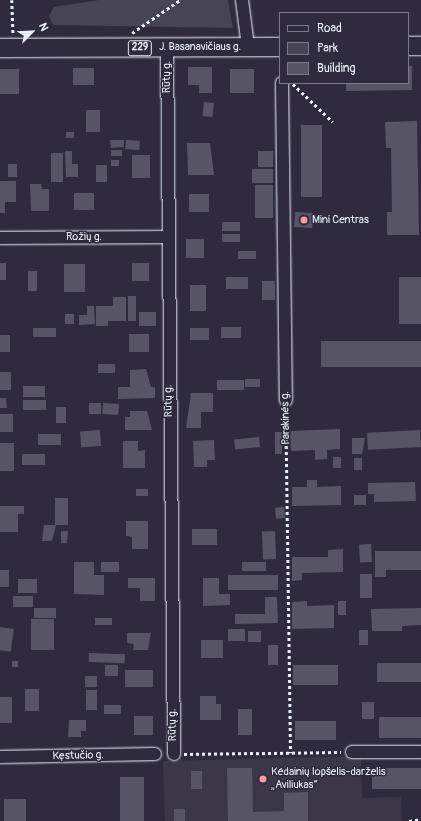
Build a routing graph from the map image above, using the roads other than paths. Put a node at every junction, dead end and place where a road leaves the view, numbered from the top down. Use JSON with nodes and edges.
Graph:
{"nodes":[{"id":1,"x":242,"y":0,"type":"edge"},
{"id":2,"x":409,"y":46,"type":"edge"},
{"id":3,"x":421,"y":46,"type":"edge"},
{"id":4,"x":248,"y":47,"type":"junction"},
{"id":5,"x":279,"y":47,"type":"edge"},
{"id":6,"x":7,"y":48,"type":"edge"},
{"id":7,"x":167,"y":48,"type":"junction"},
{"id":8,"x":282,"y":84,"type":"edge"},
{"id":9,"x":167,"y":237,"type":"junction"},
{"id":10,"x":0,"y":238,"type":"edge"},
{"id":11,"x":286,"y":400,"type":"road end"},
{"id":12,"x":352,"y":752,"type":"road end"},
{"id":13,"x":421,"y":752,"type":"edge"},
{"id":14,"x":155,"y":754,"type":"dead end"},
{"id":15,"x":174,"y":754,"type":"road end"},
{"id":16,"x":0,"y":757,"type":"edge"}],
"edges":[{"from":1,"to":4,"type":"street"},
{"from":2,"to":3,"type":"main road"},
{"from":4,"to":5,"type":"main road","name":"J. Basanavičiaus g.","number":"229"},
{"from":4,"to":7,"type":"main road","name":"J. Basanavičiaus g.","number":"229"},
{"from":6,"to":7,"type":"main road","name":"J. Basanavičiaus g.","number":"229"},
{"from":7,"to":9,"type":"street","name":"Rūtų g."},
{"from":8,"to":11,"type":"street","name":"Parakinės g."},
{"from":9,"to":10,"type":"street","name":"Rožių g."},
{"from":9,"to":15,"type":"street","name":"Rūtų g."},
{"from":12,"to":13,"type":"street"},
{"from":14,"to":16,"type":"street","name":"Kęstučio g."}]}
